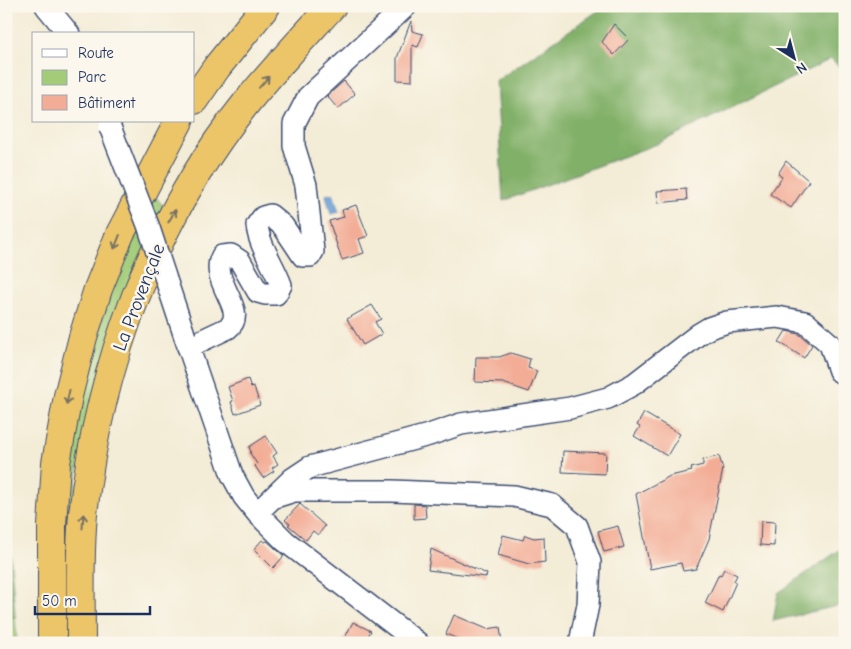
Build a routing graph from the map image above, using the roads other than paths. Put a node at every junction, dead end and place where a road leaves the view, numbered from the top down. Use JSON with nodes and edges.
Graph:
{"nodes":[{"id":1,"x":46,"y":6,"type":"edge"},
{"id":2,"x":266,"y":6,"type":"edge"},
{"id":3,"x":332,"y":6,"type":"edge"},
{"id":4,"x":406,"y":6,"type":"edge"},
{"id":5,"x":68,"y":32,"type":"edge"},
{"id":6,"x":195,"y":99,"type":"edge"},
{"id":7,"x":178,"y":122,"type":"edge"},
{"id":8,"x":109,"y":124,"type":"edge"},
{"id":9,"x":186,"y":342,"type":"junction"},
{"id":10,"x":845,"y":375,"type":"edge"},
{"id":11,"x":275,"y":496,"type":"junction"},
{"id":12,"x":257,"y":512,"type":"junction"},
{"id":13,"x":52,"y":643,"type":"edge"},
{"id":14,"x":81,"y":643,"type":"edge"},
{"id":15,"x":418,"y":643,"type":"edge"},
{"id":16,"x":580,"y":643,"type":"edge"}],
"edges":[{"from":1,"to":5,"type":"street"},
{"from":2,"to":6,"type":"highway"},
{"from":14,"to":3,"type":"highway","name":"La Provençale","one_way":true},
{"from":4,"to":9,"type":"street"},
{"from":7,"to":13,"type":"highway","name":"La Provençale","one_way":true},
{"from":8,"to":9,"type":"street","bridge":true},
{"from":9,"to":12,"type":"street"},
{"from":10,"to":11,"type":"street"},
{"from":11,"to":12,"type":"street"},
{"from":11,"to":16,"type":"street"},
{"from":12,"to":15,"type":"street"}]}
